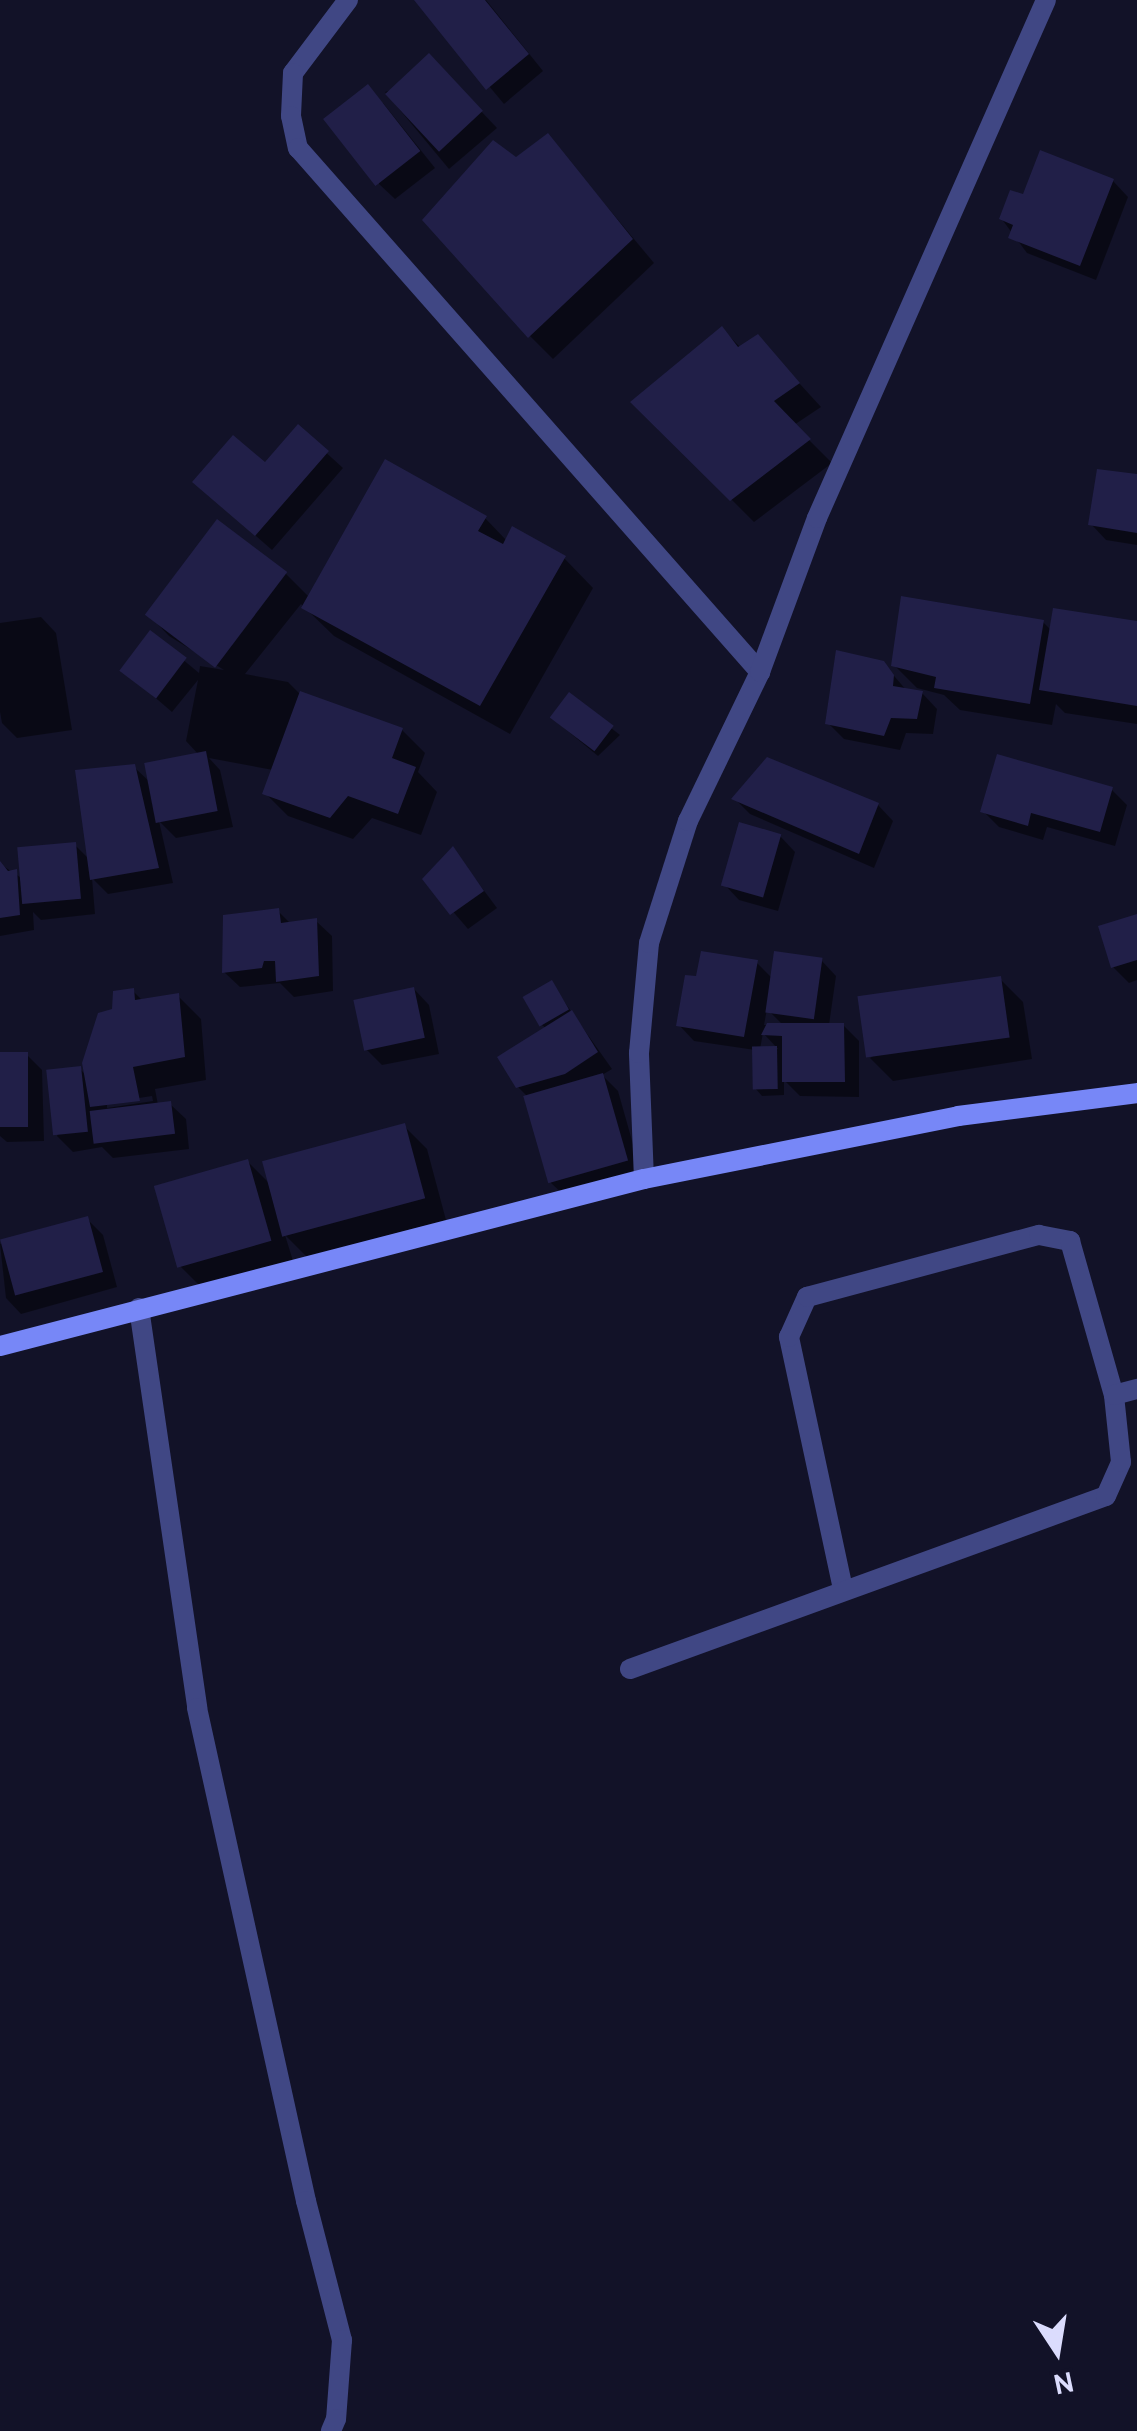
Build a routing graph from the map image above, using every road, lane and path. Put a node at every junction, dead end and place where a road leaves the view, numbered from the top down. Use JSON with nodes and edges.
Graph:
{"nodes":[{"id":1,"x":348,"y":0,"type":"edge"},
{"id":2,"x":1046,"y":0,"type":"edge"},
{"id":3,"x":760,"y":672,"type":"junction"},
{"id":4,"x":1137,"y":1093,"type":"edge"},
{"id":5,"x":644,"y":1179,"type":"junction"},
{"id":6,"x":140,"y":1308,"type":"junction"},
{"id":7,"x":0,"y":1346,"type":"edge"},
{"id":8,"x":1137,"y":1389,"type":"edge"},
{"id":9,"x":1114,"y":1395,"type":"junction"},
{"id":10,"x":842,"y":1590,"type":"junction"},
{"id":11,"x":630,"y":1669,"type":"dead end"},
{"id":12,"x":331,"y":2431,"type":"edge"}],
"edges":[{"from":1,"to":3,"type":"street"},
{"from":2,"to":3,"type":"street"},
{"from":3,"to":5,"type":"street"},
{"from":4,"to":5,"type":"street"},
{"from":5,"to":6,"type":"street"},
{"from":6,"to":7,"type":"street"},
{"from":6,"to":12,"type":"street"},
{"from":8,"to":9,"type":"street"},
{"from":9,"to":10,"type":"street"},
{"from":9,"to":10,"type":"street"},
{"from":10,"to":11,"type":"street"}]}
